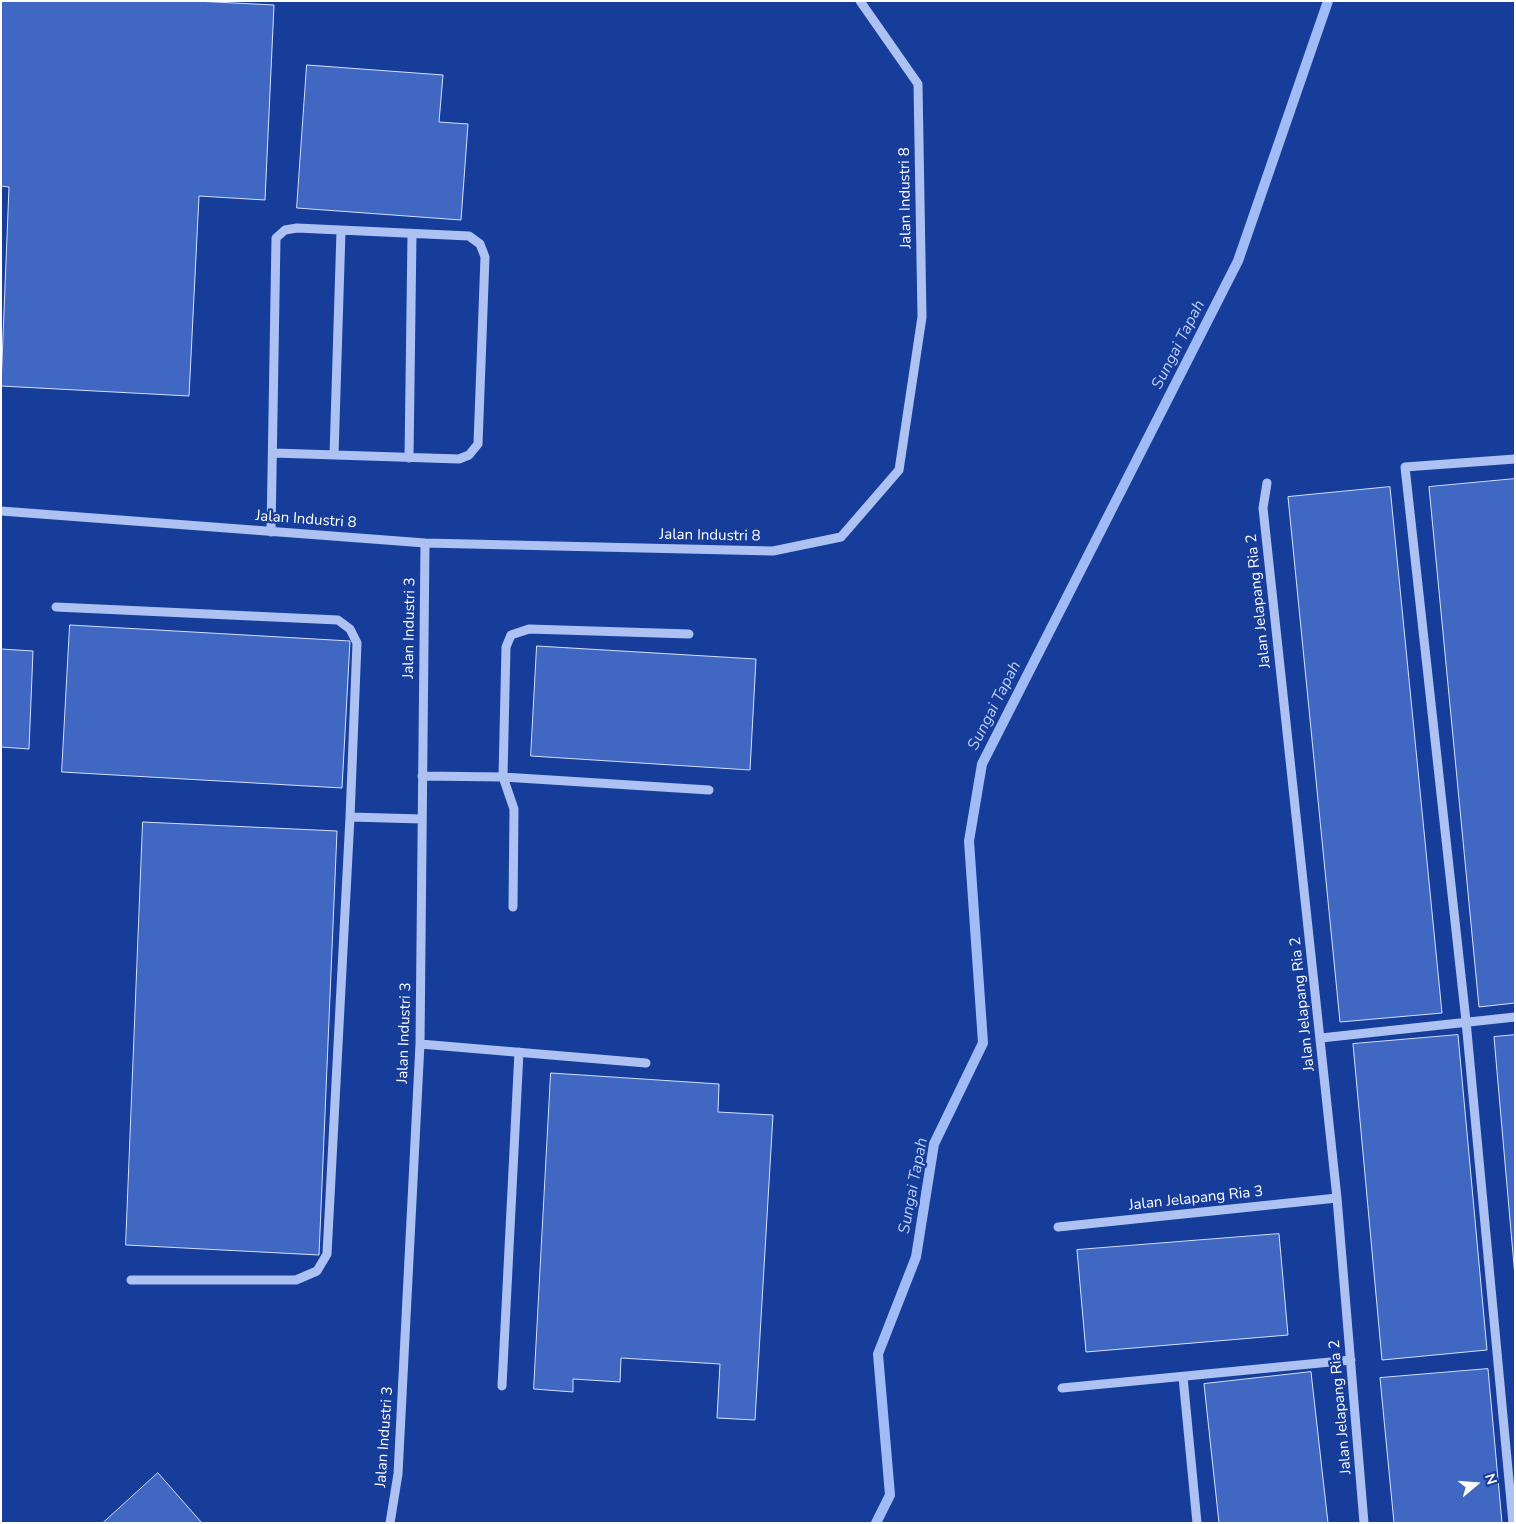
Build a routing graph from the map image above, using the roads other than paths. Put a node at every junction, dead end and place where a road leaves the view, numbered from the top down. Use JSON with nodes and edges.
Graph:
{"nodes":[{"id":1,"x":860,"y":1,"type":"edge"},
{"id":2,"x":342,"y":231,"type":"junction"},
{"id":3,"x":412,"y":234,"type":"junction"},
{"id":4,"x":274,"y":453,"type":"junction"},
{"id":5,"x":334,"y":455,"type":"junction"},
{"id":6,"x":409,"y":458,"type":"junction"},
{"id":7,"x":1515,"y":459,"type":"edge"},
{"id":8,"x":1267,"y":483,"type":"dead end"},
{"id":9,"x":1,"y":511,"type":"edge"},
{"id":10,"x":271,"y":532,"type":"junction"},
{"id":11,"x":425,"y":543,"type":"junction"},
{"id":12,"x":56,"y":607,"type":"dead end"},
{"id":13,"x":689,"y":634,"type":"dead end"},
{"id":14,"x":422,"y":776,"type":"junction"},
{"id":15,"x":503,"y":777,"type":"junction"},
{"id":16,"x":709,"y":790,"type":"dead end"},
{"id":17,"x":350,"y":817,"type":"junction"},
{"id":18,"x":422,"y":819,"type":"junction"},
{"id":19,"x":513,"y":906,"type":"dead end"},
{"id":20,"x":1515,"y":1017,"type":"edge"},
{"id":21,"x":1466,"y":1021,"type":"junction"},
{"id":22,"x":1320,"y":1038,"type":"junction"},
{"id":23,"x":420,"y":1044,"type":"junction"},
{"id":24,"x":519,"y":1052,"type":"junction"},
{"id":25,"x":646,"y":1063,"type":"dead end"},
{"id":26,"x":1337,"y":1198,"type":"junction"},
{"id":27,"x":1058,"y":1227,"type":"dead end"},
{"id":28,"x":131,"y":1280,"type":"dead end"},
{"id":29,"x":1351,"y":1360,"type":"junction"},
{"id":30,"x":1183,"y":1377,"type":"junction"},
{"id":31,"x":502,"y":1386,"type":"dead end"},
{"id":32,"x":1062,"y":1388,"type":"dead end"},
{"id":33,"x":390,"y":1523,"type":"edge"},
{"id":34,"x":1197,"y":1523,"type":"edge"},
{"id":35,"x":1364,"y":1523,"type":"edge"},
{"id":36,"x":1513,"y":1523,"type":"edge"}],
"edges":[{"from":1,"to":11,"type":"street","name":"Jalan Industri 8"},
{"from":2,"to":3,"type":"street"},
{"from":2,"to":4,"type":"street"},
{"from":2,"to":5,"type":"street"},
{"from":3,"to":6,"type":"street"},
{"from":3,"to":6,"type":"street"},
{"from":4,"to":5,"type":"street"},
{"from":4,"to":10,"type":"street"},
{"from":5,"to":6,"type":"street"},
{"from":7,"to":21,"type":"street"},
{"from":8,"to":22,"type":"street","name":"Jalan Jelapang Ria 2"},
{"from":9,"to":10,"type":"street","name":"Jalan Industri 8"},
{"from":10,"to":11,"type":"street","name":"Jalan Industri 8"},
{"from":11,"to":14,"type":"street","name":"Jalan Industri 3"},
{"from":12,"to":17,"type":"street"},
{"from":13,"to":15,"type":"street"},
{"from":14,"to":15,"type":"street"},
{"from":14,"to":18,"type":"street","name":"Jalan Industri 3"},
{"from":15,"to":16,"type":"street"},
{"from":15,"to":19,"type":"street"},
{"from":17,"to":18,"type":"street"},
{"from":17,"to":28,"type":"street"},
{"from":18,"to":23,"type":"street","name":"Jalan Industri 3"},
{"from":20,"to":21,"type":"street"},
{"from":21,"to":22,"type":"street"},
{"from":21,"to":36,"type":"street"},
{"from":22,"to":26,"type":"street","name":"Jalan Jelapang Ria 2"},
{"from":23,"to":24,"type":"street"},
{"from":23,"to":33,"type":"street","name":"Jalan Industri 3"},
{"from":24,"to":25,"type":"street"},
{"from":24,"to":31,"type":"street"},
{"from":26,"to":27,"type":"street","name":"Jalan Jelapang Ria 3"},
{"from":26,"to":29,"type":"street","name":"Jalan Jelapang Ria 2"},
{"from":29,"to":30,"type":"street"},
{"from":29,"to":35,"type":"street","name":"Jalan Jelapang Ria 2"},
{"from":30,"to":32,"type":"street"},
{"from":30,"to":34,"type":"street"}]}
